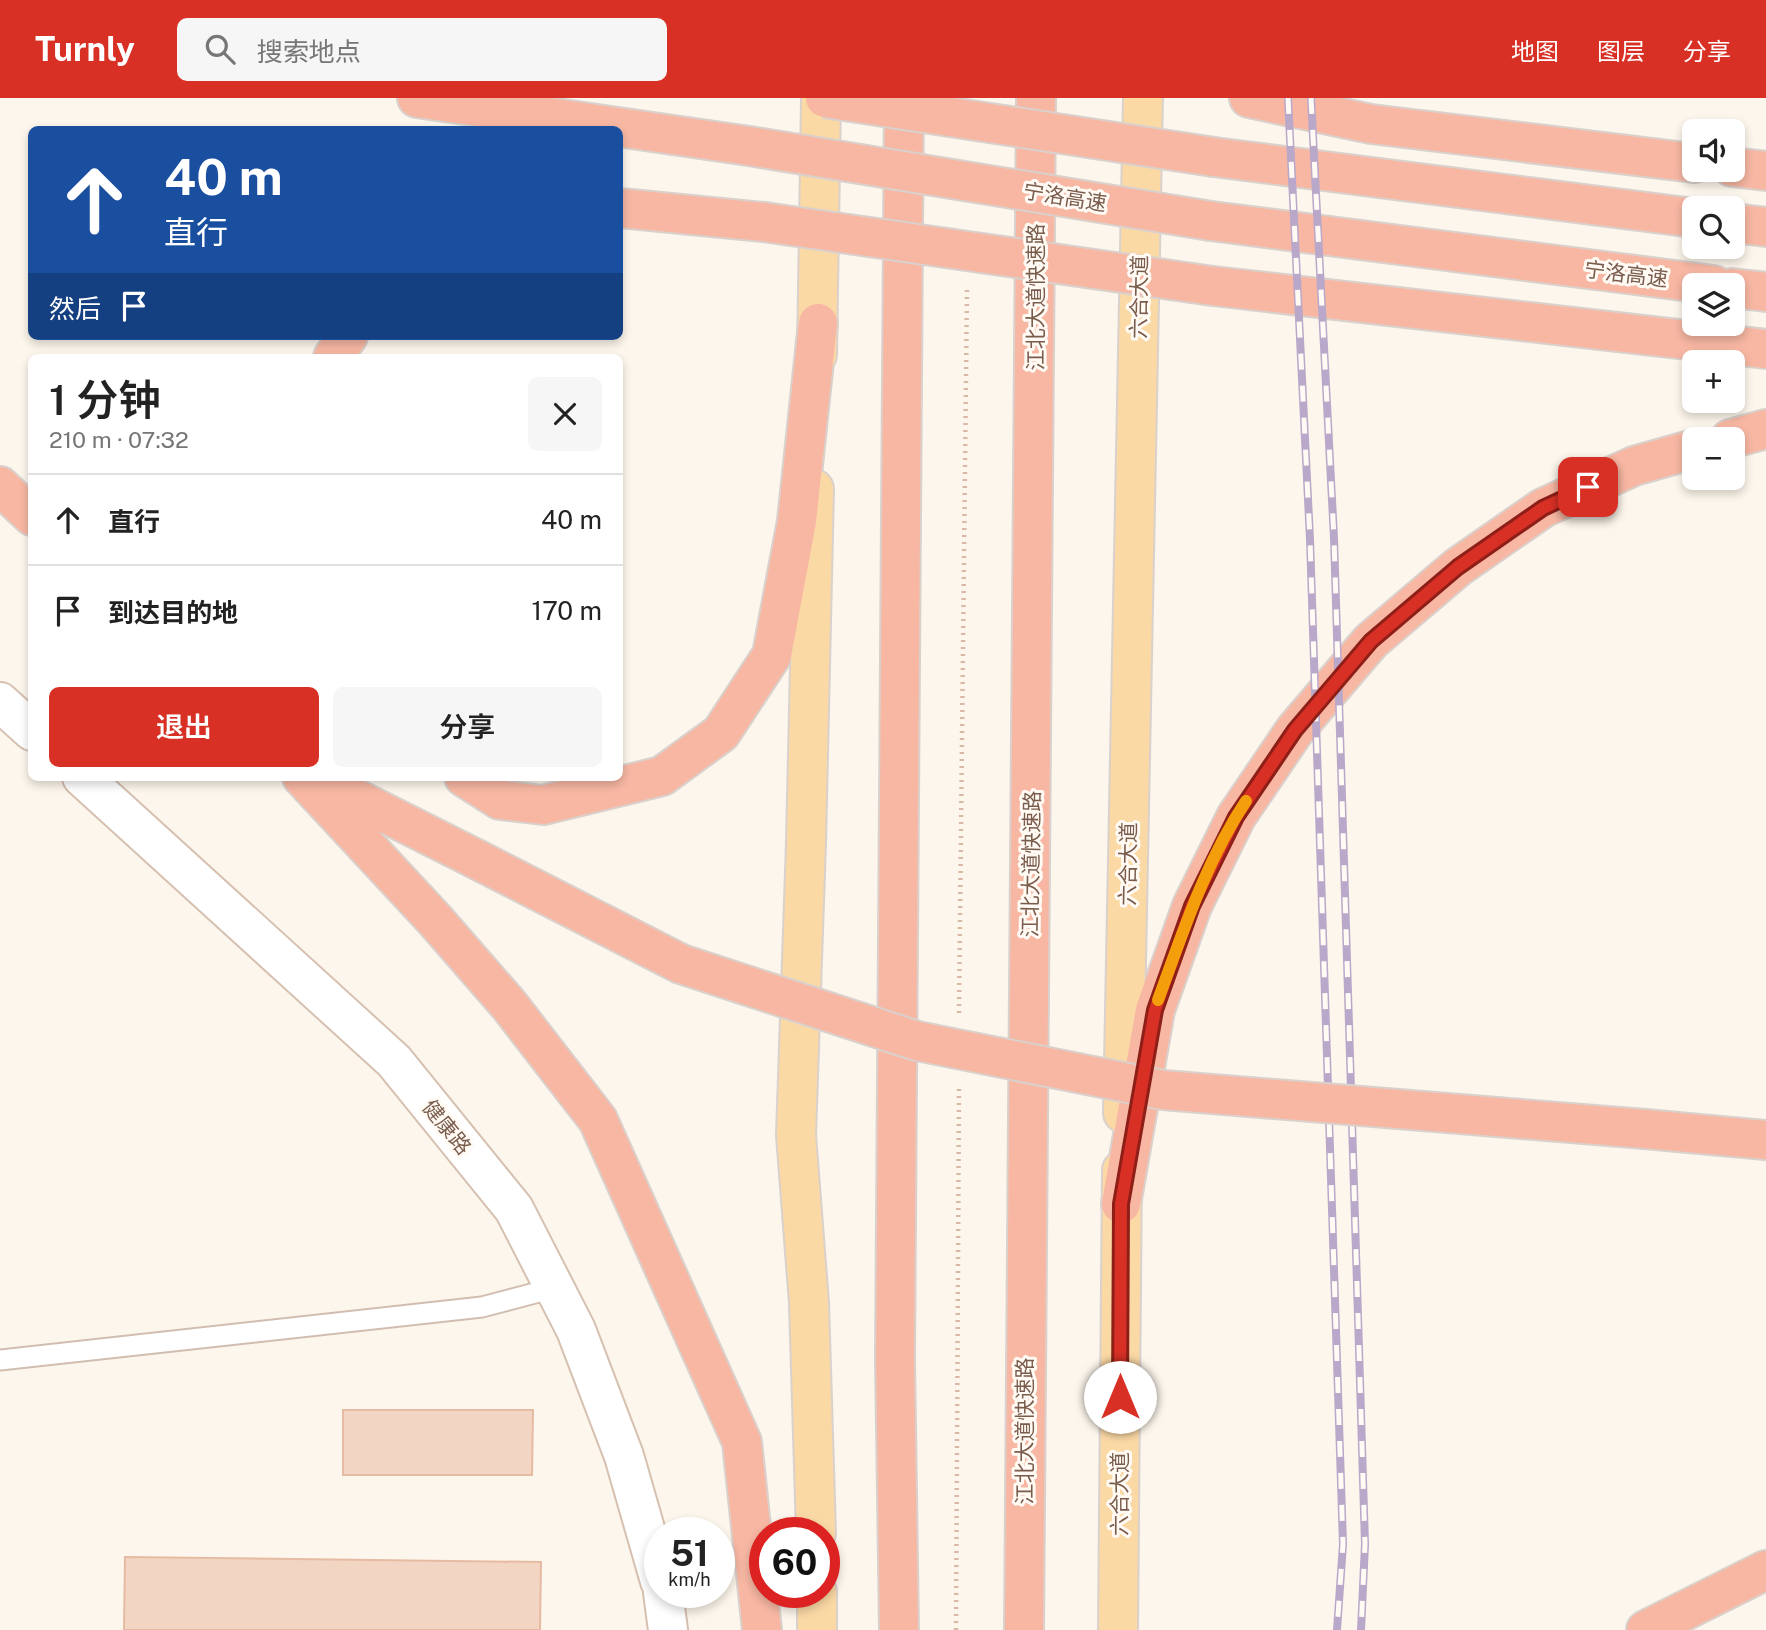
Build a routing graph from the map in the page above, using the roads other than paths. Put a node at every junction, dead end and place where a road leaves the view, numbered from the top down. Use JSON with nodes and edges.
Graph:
{"nodes":[{"id":1,"x":417,"y":98,"type":"edge"},
{"id":2,"x":823,"y":98,"type":"edge"},
{"id":3,"x":904,"y":98,"type":"edge"},
{"id":4,"x":1036,"y":98,"type":"edge"},
{"id":5,"x":1143,"y":98,"type":"edge"},
{"id":6,"x":1320,"y":98,"type":"edge"},
{"id":7,"x":1260,"y":100,"type":"edge"},
{"id":8,"x":611,"y":126,"type":"edge"},
{"id":9,"x":623,"y":128,"type":"edge"},
{"id":10,"x":1682,"y":162,"type":"edge"},
{"id":11,"x":1745,"y":169,"type":"edge"},
{"id":12,"x":1766,"y":171,"type":"edge"},
{"id":13,"x":623,"y":208,"type":"edge"},
{"id":14,"x":1682,"y":216,"type":"edge"},
{"id":15,"x":1745,"y":225,"type":"edge"},
{"id":16,"x":1766,"y":227,"type":"edge"},
{"id":17,"x":1682,"y":281,"type":"edge"},
{"id":18,"x":1745,"y":290,"type":"edge"},
{"id":19,"x":1766,"y":292,"type":"edge"},
{"id":20,"x":818,"y":323,"type":"junction"},
{"id":21,"x":1766,"y":349,"type":"edge"},
{"id":22,"x":1766,"y":429,"type":"edge"},
{"id":23,"x":1745,"y":435,"type":"edge"},
{"id":24,"x":1682,"y":452,"type":"edge"},
{"id":25,"x":0,"y":486,"type":"edge"},
{"id":26,"x":28,"y":512,"type":"edge"},
{"id":27,"x":0,"y":702,"type":"edge"},
{"id":28,"x":28,"y":727,"type":"edge"},
{"id":29,"x":86,"y":781,"type":"edge"},
{"id":30,"x":306,"y":781,"type":"edge"},
{"id":31,"x":321,"y":781,"type":"edge"},
{"id":32,"x":470,"y":781,"type":"edge"},
{"id":33,"x":1766,"y":1140,"type":"edge"},
{"id":34,"x":1121,"y":1204,"type":"junction"},
{"id":35,"x":554,"y":1288,"type":"junction"},
{"id":36,"x":0,"y":1360,"type":"edge"},
{"id":37,"x":816,"y":1517,"type":"edge"},
{"id":38,"x":644,"y":1525,"type":"edge"},
{"id":39,"x":1766,"y":1570,"type":"edge"},
{"id":40,"x":665,"y":1608,"type":"edge"},
{"id":41,"x":817,"y":1608,"type":"edge"},
{"id":42,"x":668,"y":1630,"type":"edge"},
{"id":43,"x":762,"y":1630,"type":"edge"},
{"id":44,"x":817,"y":1630,"type":"edge"},
{"id":45,"x":899,"y":1630,"type":"edge"},
{"id":46,"x":1024,"y":1630,"type":"edge"},
{"id":47,"x":1118,"y":1630,"type":"edge"},
{"id":48,"x":1646,"y":1630,"type":"edge"}],
"edges":[{"from":1,"to":8,"type":"highway","name":"宁洛高速","bridge":true},
{"from":2,"to":14,"type":"highway","bridge":true},
{"from":2,"to":20,"type":"main road"},
{"from":3,"to":45,"type":"highway"},
{"from":4,"to":46,"type":"highway","name":"江北大道快速路"},
{"from":5,"to":34,"type":"main road","name":"六合大道"},
{"from":6,"to":7,"type":"highway"},
{"from":7,"to":10,"type":"highway"},
{"from":9,"to":17,"type":"highway","name":"宁洛高速","bridge":true},
{"from":11,"to":12,"type":"highway"},
{"from":13,"to":21,"type":"highway","bridge":true},
{"from":15,"to":16,"type":"highway"},
{"from":18,"to":19,"type":"highway"},
{"from":20,"to":32,"type":"highway"},
{"from":20,"to":37,"type":"main road"},
{"from":22,"to":23,"type":"highway"},
{"from":24,"to":34,"type":"highway"},
{"from":25,"to":26,"type":"highway"},
{"from":27,"to":28,"type":"street"},
{"from":29,"to":35,"type":"street","name":"健康路"},
{"from":30,"to":43,"type":"highway"},
{"from":31,"to":33,"type":"highway","bridge":true},
{"from":34,"to":47,"type":"main road","name":"六合大道"},
{"from":35,"to":36,"type":"lane"},
{"from":35,"to":38,"type":"street","name":"健康路"},
{"from":39,"to":48,"type":"highway"},
{"from":40,"to":42,"type":"street"},
{"from":41,"to":44,"type":"main road"}]}
